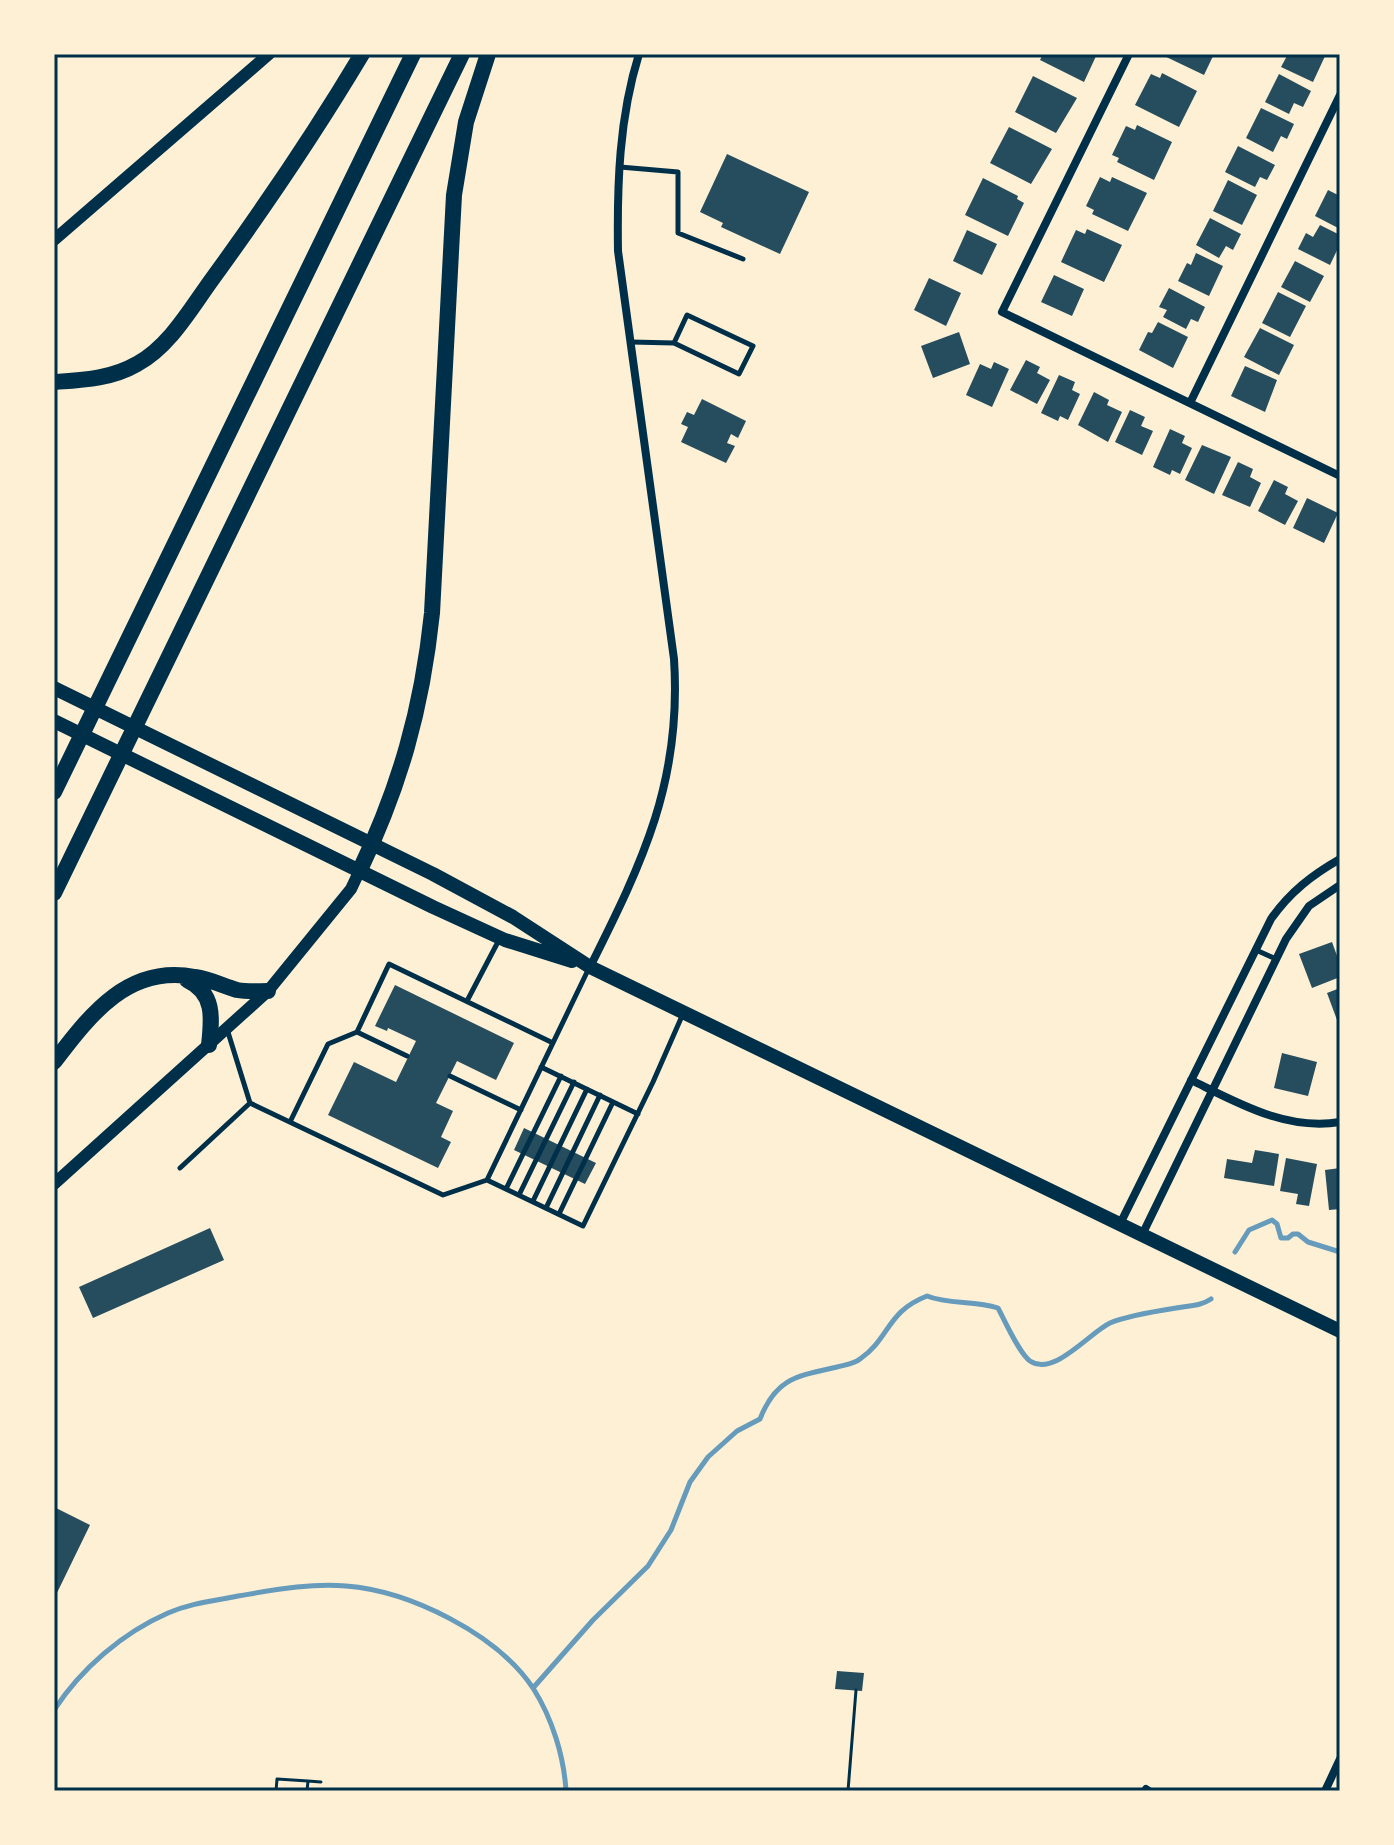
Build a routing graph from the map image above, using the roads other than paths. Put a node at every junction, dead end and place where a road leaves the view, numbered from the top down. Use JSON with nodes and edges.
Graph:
{"nodes":[{"id":1,"x":269,"y":54,"type":"edge"},
{"id":2,"x":362,"y":54,"type":"edge"},
{"id":3,"x":413,"y":54,"type":"edge"},
{"id":4,"x":462,"y":54,"type":"edge"},
{"id":5,"x":488,"y":54,"type":"edge"},
{"id":6,"x":639,"y":54,"type":"edge"},
{"id":7,"x":1129,"y":54,"type":"edge"},
{"id":8,"x":1340,"y":95,"type":"edge"},
{"id":9,"x":619,"y":167,"type":"junction"},
{"id":10,"x":54,"y":240,"type":"edge"},
{"id":11,"x":743,"y":259,"type":"dead end"},
{"id":12,"x":630,"y":342,"type":"junction"},
{"id":13,"x":674,"y":343,"type":"junction"},
{"id":14,"x":54,"y":382,"type":"edge"},
{"id":15,"x":1190,"y":403,"type":"junction"},
{"id":16,"x":1340,"y":476,"type":"edge"},
{"id":17,"x":54,"y":688,"type":"edge"},
{"id":18,"x":54,"y":721,"type":"edge"},
{"id":19,"x":54,"y":792,"type":"edge"},
{"id":20,"x":372,"y":844,"type":"junction"},
{"id":21,"x":1340,"y":859,"type":"edge"},
{"id":22,"x":359,"y":872,"type":"junction"},
{"id":23,"x":1340,"y":885,"type":"edge"},
{"id":24,"x":54,"y":893,"type":"edge"},
{"id":25,"x":500,"y":938,"type":"junction"},
{"id":26,"x":1255,"y":950,"type":"junction"},
{"id":27,"x":1276,"y":959,"type":"junction"},
{"id":28,"x":590,"y":967,"type":"junction"},
{"id":29,"x":175,"y":975,"type":"junction"},
{"id":30,"x":268,"y":991,"type":"junction"},
{"id":31,"x":467,"y":1001,"type":"junction"},
{"id":32,"x":684,"y":1013,"type":"junction"},
{"id":33,"x":227,"y":1028,"type":"junction"},
{"id":34,"x":357,"y":1032,"type":"junction"},
{"id":35,"x":553,"y":1043,"type":"junction"},
{"id":36,"x":209,"y":1045,"type":"junction"},
{"id":37,"x":407,"y":1056,"type":"dead end"},
{"id":38,"x":54,"y":1062,"type":"edge"},
{"id":39,"x":541,"y":1067,"type":"junction"},
{"id":40,"x":450,"y":1076,"type":"dead end"},
{"id":41,"x":561,"y":1076,"type":"junction"},
{"id":42,"x":1191,"y":1080,"type":"junction"},
{"id":43,"x":574,"y":1082,"type":"junction"},
{"id":44,"x":587,"y":1089,"type":"junction"},
{"id":45,"x":1212,"y":1090,"type":"junction"},
{"id":46,"x":600,"y":1095,"type":"junction"},
{"id":47,"x":613,"y":1102,"type":"junction"},
{"id":48,"x":250,"y":1103,"type":"junction"},
{"id":49,"x":521,"y":1110,"type":"junction"},
{"id":50,"x":638,"y":1114,"type":"junction"},
{"id":51,"x":290,"y":1122,"type":"junction"},
{"id":52,"x":1340,"y":1122,"type":"edge"},
{"id":53,"x":180,"y":1168,"type":"dead end"},
{"id":54,"x":487,"y":1180,"type":"junction"},
{"id":55,"x":54,"y":1184,"type":"edge"},
{"id":56,"x":506,"y":1189,"type":"junction"},
{"id":57,"x":519,"y":1195,"type":"junction"},
{"id":58,"x":533,"y":1201,"type":"junction"},
{"id":59,"x":546,"y":1208,"type":"junction"},
{"id":60,"x":559,"y":1214,"type":"junction"},
{"id":61,"x":1120,"y":1224,"type":"junction"},
{"id":62,"x":1142,"y":1235,"type":"junction"},
{"id":63,"x":1340,"y":1331,"type":"edge"},
{"id":64,"x":1340,"y":1759,"type":"edge"},
{"id":65,"x":1325,"y":1791,"type":"edge"}],
"edges":[{"from":1,"to":10,"type":"street"},
{"from":2,"to":14,"type":"highway"},
{"from":3,"to":19,"type":"highway"},
{"from":4,"to":24,"type":"highway"},
{"from":5,"to":20,"type":"highway"},
{"from":6,"to":9,"type":"street"},
{"from":7,"to":15,"type":"street"},
{"from":8,"to":15,"type":"street"},
{"from":9,"to":11,"type":"lane"},
{"from":9,"to":12,"type":"street"},
{"from":12,"to":13,"type":"lane"},
{"from":12,"to":28,"type":"street"},
{"from":13,"to":13,"type":"lane"},
{"from":15,"to":16,"type":"street"},
{"from":17,"to":20,"type":"main road"},
{"from":18,"to":22,"type":"main road"},
{"from":20,"to":22,"type":"highway"},
{"from":20,"to":28,"type":"main road"},
{"from":21,"to":26,"type":"street"},
{"from":22,"to":25,"type":"main road"},
{"from":22,"to":30,"type":"street"},
{"from":23,"to":27,"type":"street"},
{"from":25,"to":28,"type":"main road"},
{"from":25,"to":31,"type":"lane"},
{"from":26,"to":27,"type":"lane"},
{"from":26,"to":42,"type":"street"},
{"from":27,"to":45,"type":"street"},
{"from":28,"to":32,"type":"main road"},
{"from":28,"to":35,"type":"lane"},
{"from":29,"to":30,"type":"highway"},
{"from":29,"to":36,"type":"highway"},
{"from":29,"to":38,"type":"highway"},
{"from":30,"to":33,"type":"street"},
{"from":31,"to":34,"type":"lane"},
{"from":31,"to":35,"type":"lane"},
{"from":32,"to":50,"type":"lane"},
{"from":32,"to":61,"type":"main road"},
{"from":33,"to":36,"type":"street"},
{"from":33,"to":48,"type":"lane"},
{"from":34,"to":37,"type":"lane"},
{"from":34,"to":51,"type":"lane"},
{"from":35,"to":39,"type":"lane"},
{"from":36,"to":55,"type":"street"},
{"from":39,"to":41,"type":"lane"},
{"from":39,"to":49,"type":"lane"},
{"from":40,"to":49,"type":"lane"},
{"from":41,"to":43,"type":"lane"},
{"from":41,"to":56,"type":"lane"},
{"from":42,"to":45,"type":"street"},
{"from":42,"to":61,"type":"street"},
{"from":43,"to":44,"type":"lane"},
{"from":43,"to":57,"type":"lane"},
{"from":44,"to":46,"type":"lane"},
{"from":44,"to":58,"type":"lane"},
{"from":45,"to":52,"type":"street"},
{"from":45,"to":62,"type":"street"},
{"from":46,"to":47,"type":"lane"},
{"from":46,"to":59,"type":"lane"},
{"from":47,"to":50,"type":"lane"},
{"from":47,"to":60,"type":"lane"},
{"from":48,"to":51,"type":"lane"},
{"from":48,"to":53,"type":"lane"},
{"from":49,"to":54,"type":"lane"},
{"from":50,"to":60,"type":"lane"},
{"from":51,"to":54,"type":"lane"},
{"from":54,"to":56,"type":"lane"},
{"from":56,"to":57,"type":"lane"},
{"from":57,"to":58,"type":"lane"},
{"from":58,"to":59,"type":"lane"},
{"from":59,"to":60,"type":"lane"},
{"from":61,"to":62,"type":"main road"},
{"from":62,"to":63,"type":"main road"},
{"from":64,"to":65,"type":"street"}]}
